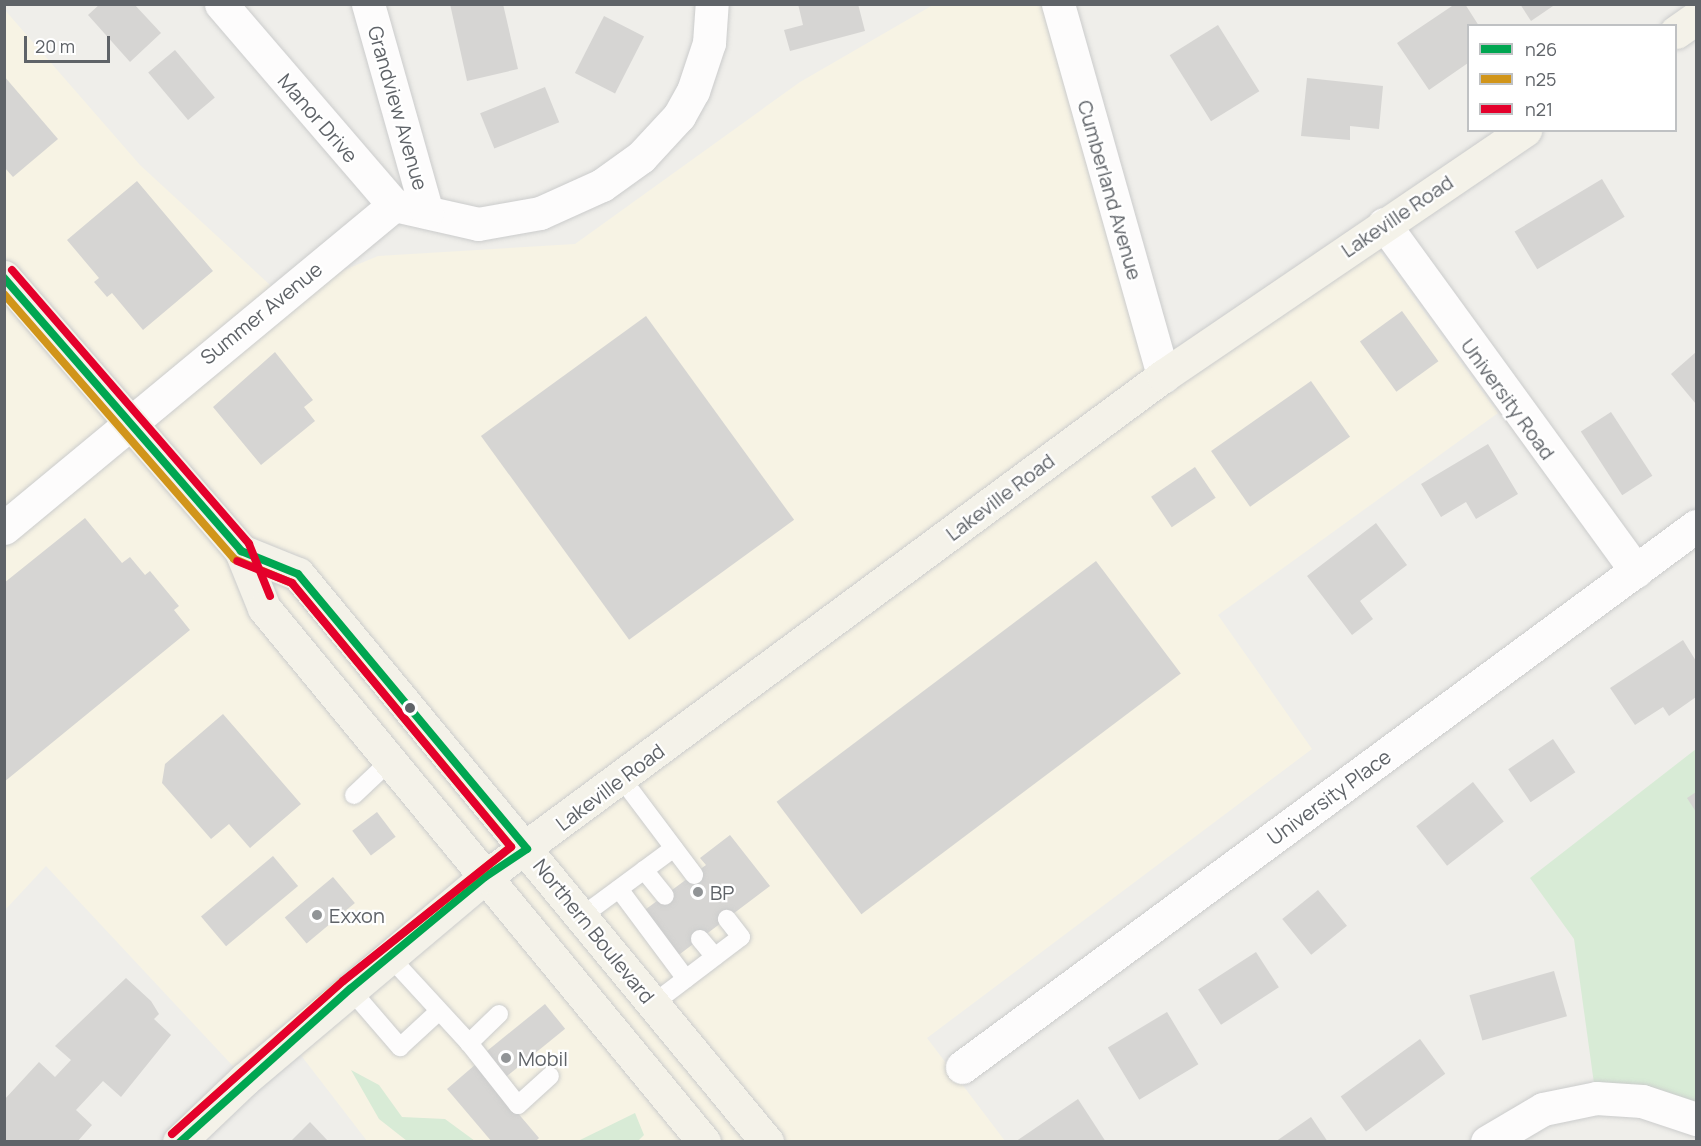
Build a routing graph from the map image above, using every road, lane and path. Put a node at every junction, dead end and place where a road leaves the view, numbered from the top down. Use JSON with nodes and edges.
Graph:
{"nodes":[{"id":1,"x":221,"y":4,"type":"edge"},
{"id":2,"x":368,"y":4,"type":"edge"},
{"id":3,"x":712,"y":4,"type":"edge"},
{"id":4,"x":1058,"y":4,"type":"edge"},
{"id":5,"x":1696,"y":18,"type":"edge"},
{"id":6,"x":1677,"y":31,"type":"edge"},
{"id":7,"x":1522,"y":132,"type":"edge"},
{"id":8,"x":394,"y":205,"type":"junction"},
{"id":9,"x":427,"y":212,"type":"junction"},
{"id":10,"x":1384,"y":224,"type":"junction"},
{"id":11,"x":4,"y":277,"type":"edge"},
{"id":12,"x":1163,"y":376,"type":"junction"},
{"id":13,"x":128,"y":422,"type":"junction"},
{"id":14,"x":1696,"y":526,"type":"edge"},
{"id":15,"x":4,"y":528,"type":"edge"},
{"id":16,"x":241,"y":551,"type":"junction"},
{"id":17,"x":1636,"y":571,"type":"junction"},
{"id":18,"x":390,"y":761,"type":"junction"},
{"id":19,"x":622,"y":779,"type":"junction"},
{"id":20,"x":354,"y":795,"type":"dead end"},
{"id":21,"x":674,"y":848,"type":"junction"},
{"id":22,"x":527,"y":849,"type":"junction"},
{"id":23,"x":644,"y":870,"type":"junction"},
{"id":24,"x":694,"y":875,"type":"dead end"},
{"id":25,"x":484,"y":877,"type":"junction"},
{"id":26,"x":619,"y":889,"type":"junction"},
{"id":27,"x":665,"y":896,"type":"dead end"},
{"id":28,"x":582,"y":916,"type":"junction"},
{"id":29,"x":727,"y":919,"type":"dead end"},
{"id":30,"x":700,"y":939,"type":"dead end"},
{"id":31,"x":390,"y":957,"type":"junction"},
{"id":32,"x":715,"y":957,"type":"junction"},
{"id":33,"x":686,"y":979,"type":"junction"},
{"id":34,"x":350,"y":989,"type":"junction"},
{"id":35,"x":654,"y":1003,"type":"junction"},
{"id":36,"x":439,"y":1011,"type":"junction"},
{"id":37,"x":500,"y":1014,"type":"dead end"},
{"id":38,"x":469,"y":1043,"type":"junction"},
{"id":39,"x":962,"y":1067,"type":"dead end"},
{"id":40,"x":550,"y":1076,"type":"dead end"},
{"id":41,"x":1696,"y":1119,"type":"edge"},
{"id":42,"x":179,"y":1142,"type":"edge"},
{"id":43,"x":704,"y":1142,"type":"edge"},
{"id":44,"x":767,"y":1142,"type":"edge"},
{"id":45,"x":1488,"y":1142,"type":"edge"}],
"edges":[{"from":1,"to":8,"type":"street","name":"Manor Drive"},
{"from":2,"to":9,"type":"street","name":"Grandview Avenue"},
{"from":3,"to":9,"type":"street"},
{"from":4,"to":12,"type":"street","name":"Cumberland Avenue"},
{"from":5,"to":6,"type":"main road"},
{"from":7,"to":10,"type":"main road","name":"Lakeville Road"},
{"from":8,"to":9,"type":"street"},
{"from":8,"to":13,"type":"street","name":"Summer Avenue"},
{"from":10,"to":12,"type":"main road","name":"Lakeville Road"},
{"from":10,"to":17,"type":"street","name":"University Road"},
{"from":11,"to":13,"type":"main road","name":"Northern Boulevard"},
{"from":12,"to":19,"type":"main road","name":"Lakeville Road"},
{"from":13,"to":15,"type":"street","name":"Summer Avenue"},
{"from":13,"to":16,"type":"main road","name":"Northern Boulevard"},
{"from":14,"to":17,"type":"street","name":"University Place"},
{"from":16,"to":18,"type":"main road","name":"Northern Boulevard"},
{"from":16,"to":22,"type":"main road","name":"Northern Boulevard"},
{"from":17,"to":39,"type":"street","name":"University Place"},
{"from":18,"to":20,"type":"lane"},
{"from":18,"to":25,"type":"main road","name":"Northern Boulevard"},
{"from":19,"to":21,"type":"lane"},
{"from":19,"to":22,"type":"main road","name":"Lakeville Road"},
{"from":21,"to":23,"type":"lane"},
{"from":21,"to":24,"type":"lane"},
{"from":22,"to":25,"type":"main road","name":"Lakeville Road"},
{"from":22,"to":28,"type":"main road","name":"Northern Boulevard"},
{"from":23,"to":26,"type":"lane"},
{"from":23,"to":27,"type":"lane"},
{"from":25,"to":31,"type":"main road","name":"Lakeville Road"},
{"from":25,"to":43,"type":"main road","name":"Northern Boulevard"},
{"from":26,"to":28,"type":"lane"},
{"from":26,"to":33,"type":"lane"},
{"from":28,"to":35,"type":"main road","name":"Northern Boulevard"},
{"from":29,"to":32,"type":"lane"},
{"from":30,"to":32,"type":"lane"},
{"from":31,"to":34,"type":"main road","name":"Lakeville Road"},
{"from":31,"to":36,"type":"lane"},
{"from":32,"to":33,"type":"lane"},
{"from":33,"to":35,"type":"lane"},
{"from":34,"to":36,"type":"lane"},
{"from":34,"to":42,"type":"main road","name":"Lakeville Road"},
{"from":35,"to":44,"type":"main road","name":"Northern Boulevard"},
{"from":36,"to":38,"type":"lane"},
{"from":37,"to":38,"type":"lane"},
{"from":38,"to":40,"type":"lane"},
{"from":41,"to":45,"type":"street"}]}
